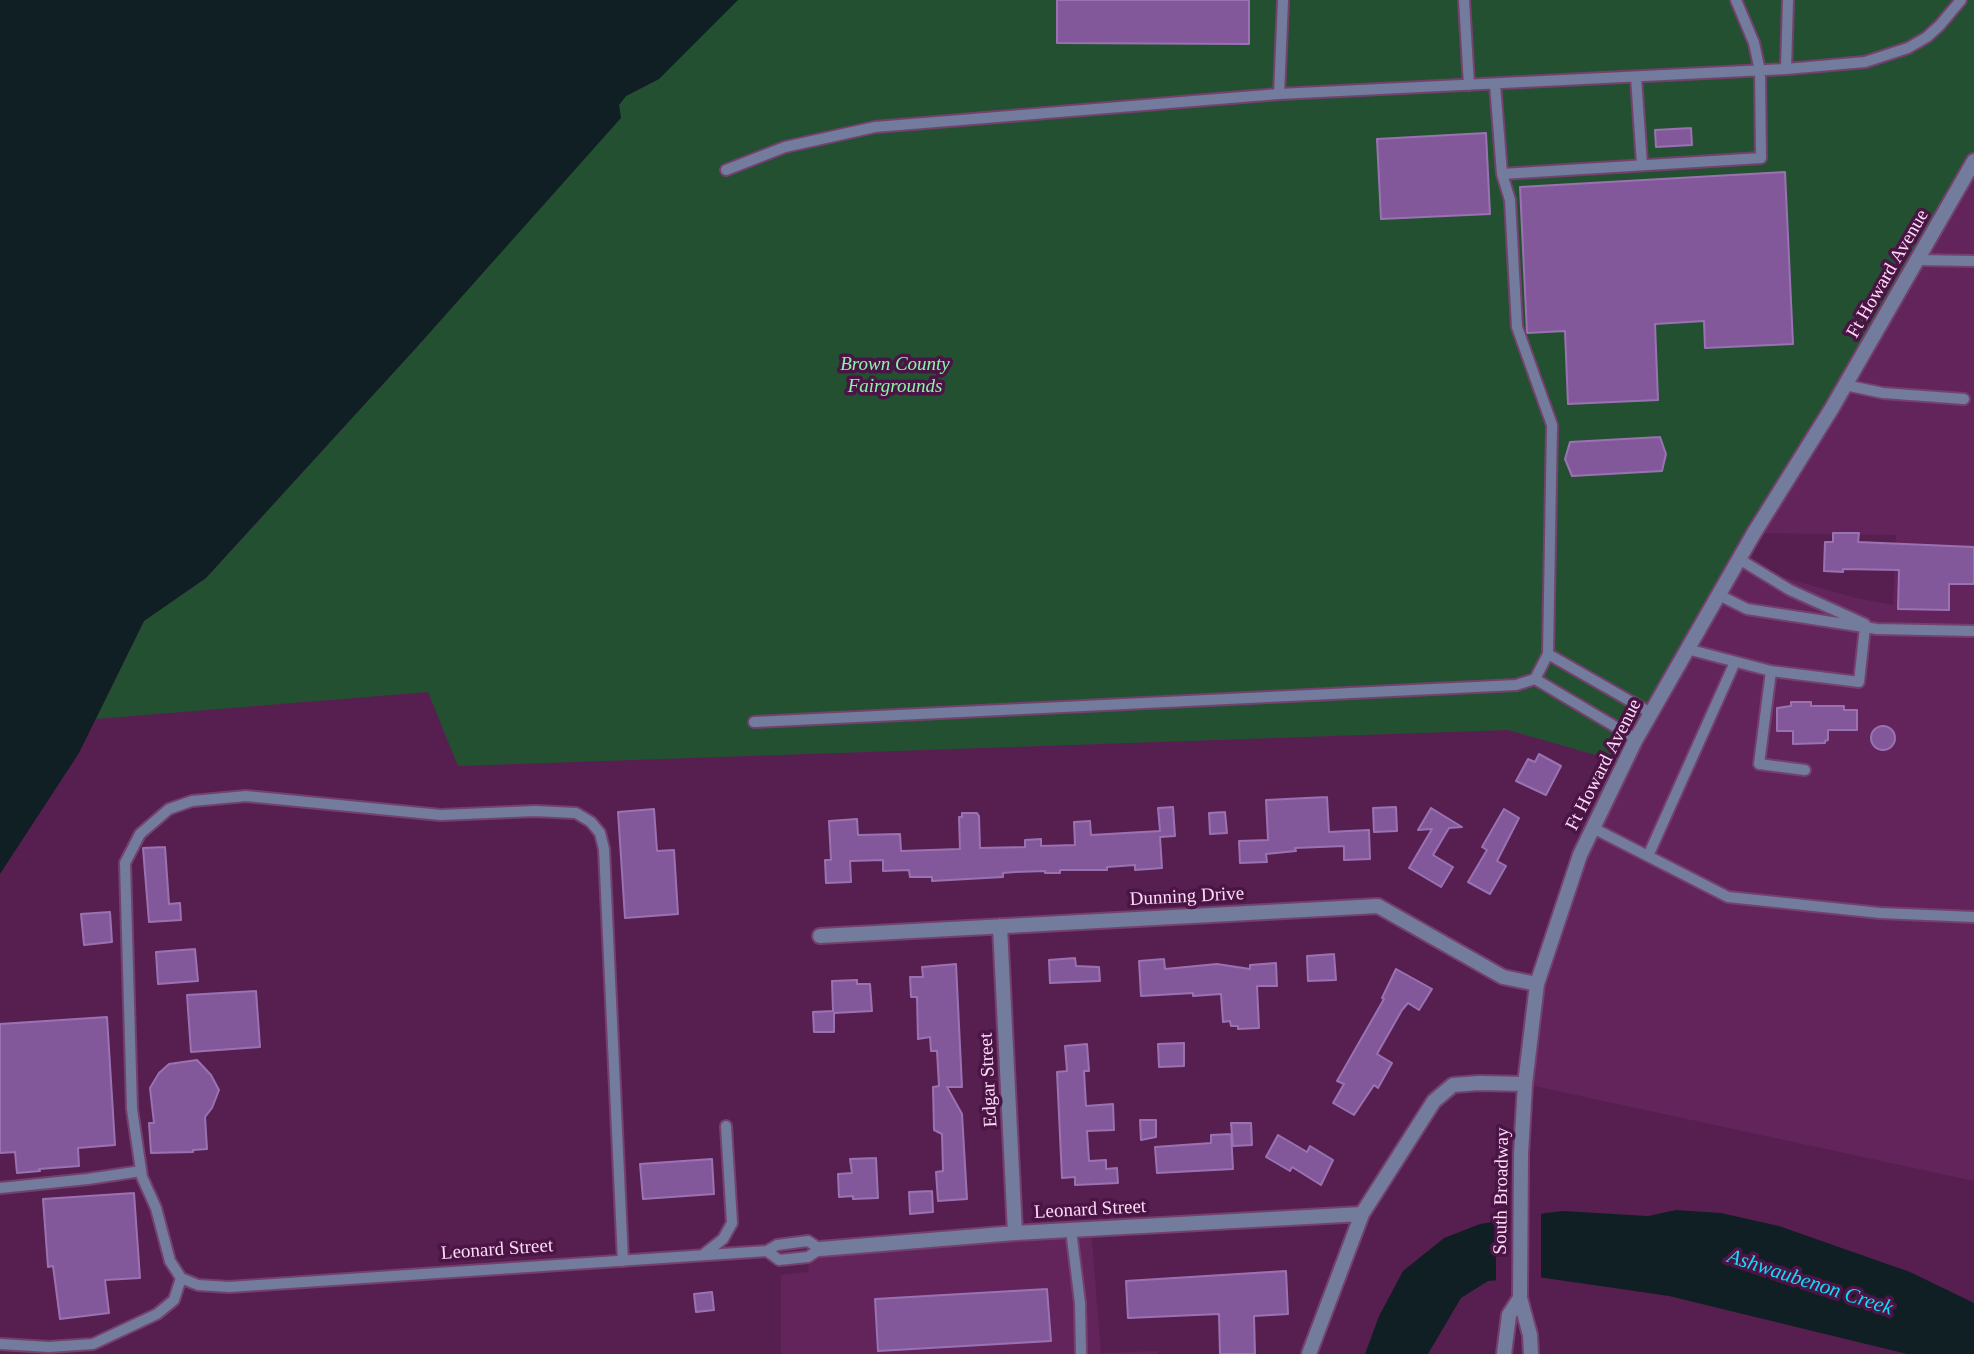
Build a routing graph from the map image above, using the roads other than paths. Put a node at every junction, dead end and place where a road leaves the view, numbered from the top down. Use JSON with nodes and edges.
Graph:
{"nodes":[{"id":1,"x":1283,"y":0,"type":"edge"},
{"id":2,"x":1464,"y":0,"type":"edge"},
{"id":3,"x":1737,"y":0,"type":"edge"},
{"id":4,"x":1788,"y":0,"type":"edge"},
{"id":5,"x":1961,"y":0,"type":"edge"},
{"id":6,"x":1786,"y":69,"type":"junction"},
{"id":7,"x":1760,"y":71,"type":"junction"},
{"id":8,"x":1636,"y":77,"type":"junction"},
{"id":9,"x":1495,"y":84,"type":"junction"},
{"id":10,"x":1469,"y":85,"type":"junction"},
{"id":11,"x":1279,"y":94,"type":"junction"},
{"id":12,"x":1974,"y":161,"type":"edge"},
{"id":13,"x":1642,"y":165,"type":"junction"},
{"id":14,"x":726,"y":170,"type":"dead end"},
{"id":15,"x":1502,"y":174,"type":"junction"},
{"id":16,"x":1917,"y":260,"type":"junction"},
{"id":17,"x":1974,"y":261,"type":"edge"},
{"id":18,"x":1845,"y":385,"type":"junction"},
{"id":19,"x":1964,"y":399,"type":"dead end"},
{"id":20,"x":1739,"y":559,"type":"junction"},
{"id":21,"x":1719,"y":595,"type":"junction"},
{"id":22,"x":1865,"y":628,"type":"junction"},
{"id":23,"x":1878,"y":629,"type":"junction"},
{"id":24,"x":1974,"y":631,"type":"edge"},
{"id":25,"x":1688,"y":649,"type":"junction"},
{"id":26,"x":1548,"y":654,"type":"junction"},
{"id":27,"x":1735,"y":662,"type":"junction"},
{"id":28,"x":1771,"y":671,"type":"junction"},
{"id":29,"x":1535,"y":679,"type":"junction"},
{"id":30,"x":1651,"y":713,"type":"junction"},
{"id":31,"x":754,"y":722,"type":"dead end"},
{"id":32,"x":1636,"y":739,"type":"junction"},
{"id":33,"x":1805,"y":770,"type":"dead end"},
{"id":34,"x":1593,"y":828,"type":"junction"},
{"id":35,"x":1648,"y":856,"type":"junction"},
{"id":36,"x":1974,"y":917,"type":"edge"},
{"id":37,"x":1000,"y":926,"type":"junction"},
{"id":38,"x":820,"y":936,"type":"dead end"},
{"id":39,"x":1536,"y":985,"type":"junction"},
{"id":40,"x":1525,"y":1084,"type":"junction"},
{"id":41,"x":726,"y":1126,"type":"dead end"},
{"id":42,"x":141,"y":1171,"type":"junction"},
{"id":43,"x":0,"y":1188,"type":"edge"},
{"id":44,"x":1362,"y":1214,"type":"junction"},
{"id":45,"x":1071,"y":1230,"type":"junction"},
{"id":46,"x":1015,"y":1233,"type":"junction"},
{"id":47,"x":820,"y":1249,"type":"joint"},
{"id":48,"x":701,"y":1256,"type":"junction"},
{"id":49,"x":623,"y":1261,"type":"junction"},
{"id":50,"x":181,"y":1278,"type":"junction"},
{"id":51,"x":1520,"y":1298,"type":"junction"},
{"id":52,"x":0,"y":1344,"type":"edge"},
{"id":53,"x":1081,"y":1354,"type":"edge"},
{"id":54,"x":1309,"y":1354,"type":"edge"},
{"id":55,"x":1504,"y":1354,"type":"edge"},
{"id":56,"x":1531,"y":1354,"type":"edge"}],
"edges":[{"from":1,"to":11,"type":"lane"},
{"from":2,"to":10,"type":"lane"},
{"from":3,"to":7,"type":"lane"},
{"from":4,"to":6,"type":"lane"},
{"from":5,"to":6,"type":"lane"},
{"from":6,"to":7,"type":"lane"},
{"from":7,"to":8,"type":"lane"},
{"from":7,"to":13,"type":"lane"},
{"from":8,"to":9,"type":"lane"},
{"from":8,"to":13,"type":"lane"},
{"from":9,"to":10,"type":"lane"},
{"from":9,"to":15,"type":"lane"},
{"from":10,"to":11,"type":"lane"},
{"from":11,"to":14,"type":"lane"},
{"from":12,"to":16,"type":"street","name":"Ft Howard Avenue"},
{"from":13,"to":15,"type":"lane"},
{"from":15,"to":26,"type":"lane"},
{"from":16,"to":17,"type":"lane"},
{"from":16,"to":18,"type":"street","name":"Ft Howard Avenue"},
{"from":18,"to":19,"type":"lane"},
{"from":18,"to":20,"type":"street","name":"Ft Howard Avenue"},
{"from":20,"to":21,"type":"street","name":"Ft Howard Avenue"},
{"from":20,"to":23,"type":"lane"},
{"from":21,"to":22,"type":"lane"},
{"from":21,"to":25,"type":"street","name":"Ft Howard Avenue"},
{"from":22,"to":23,"type":"lane"},
{"from":22,"to":28,"type":"lane"},
{"from":23,"to":24,"type":"lane"},
{"from":25,"to":27,"type":"lane"},
{"from":25,"to":30,"type":"street","name":"Ft Howard Avenue"},
{"from":26,"to":29,"type":"lane"},
{"from":26,"to":30,"type":"lane"},
{"from":27,"to":28,"type":"lane"},
{"from":27,"to":35,"type":"lane"},
{"from":28,"to":33,"type":"lane"},
{"from":29,"to":31,"type":"lane"},
{"from":29,"to":32,"type":"lane"},
{"from":30,"to":32,"type":"street","name":"Ft Howard Avenue"},
{"from":32,"to":34,"type":"street","name":"Ft Howard Avenue"},
{"from":34,"to":35,"type":"lane"},
{"from":34,"to":39,"type":"street","name":"Ft Howard Avenue"},
{"from":35,"to":36,"type":"lane"},
{"from":37,"to":38,"type":"street","name":"Dunning Drive"},
{"from":37,"to":39,"type":"street","name":"Dunning Drive"},
{"from":37,"to":46,"type":"street","name":"Edgar Street"},
{"from":39,"to":40,"type":"street","name":"Ft Howard Avenue"},
{"from":40,"to":44,"type":"street"},
{"from":40,"to":51,"type":"street","name":"South Broadway"},
{"from":41,"to":48,"type":"lane"},
{"from":42,"to":43,"type":"lane"},
{"from":42,"to":49,"type":"lane"},
{"from":42,"to":50,"type":"lane"},
{"from":44,"to":45,"type":"street","name":"Leonard Street"},
{"from":44,"to":54,"type":"street"},
{"from":45,"to":46,"type":"street","name":"Leonard Street"},
{"from":45,"to":53,"type":"lane"},
{"from":46,"to":47,"type":"street","name":"Leonard Street"},
{"from":47,"to":48,"type":"lane","name":"Leonard Street"},
{"from":48,"to":49,"type":"lane","name":"Leonard Street"},
{"from":49,"to":50,"type":"lane","name":"Leonard Street"},
{"from":50,"to":52,"type":"lane"},
{"from":51,"to":55,"type":"street","name":"South Broadway"},
{"from":51,"to":56,"type":"street","name":"South Broadway"}]}
